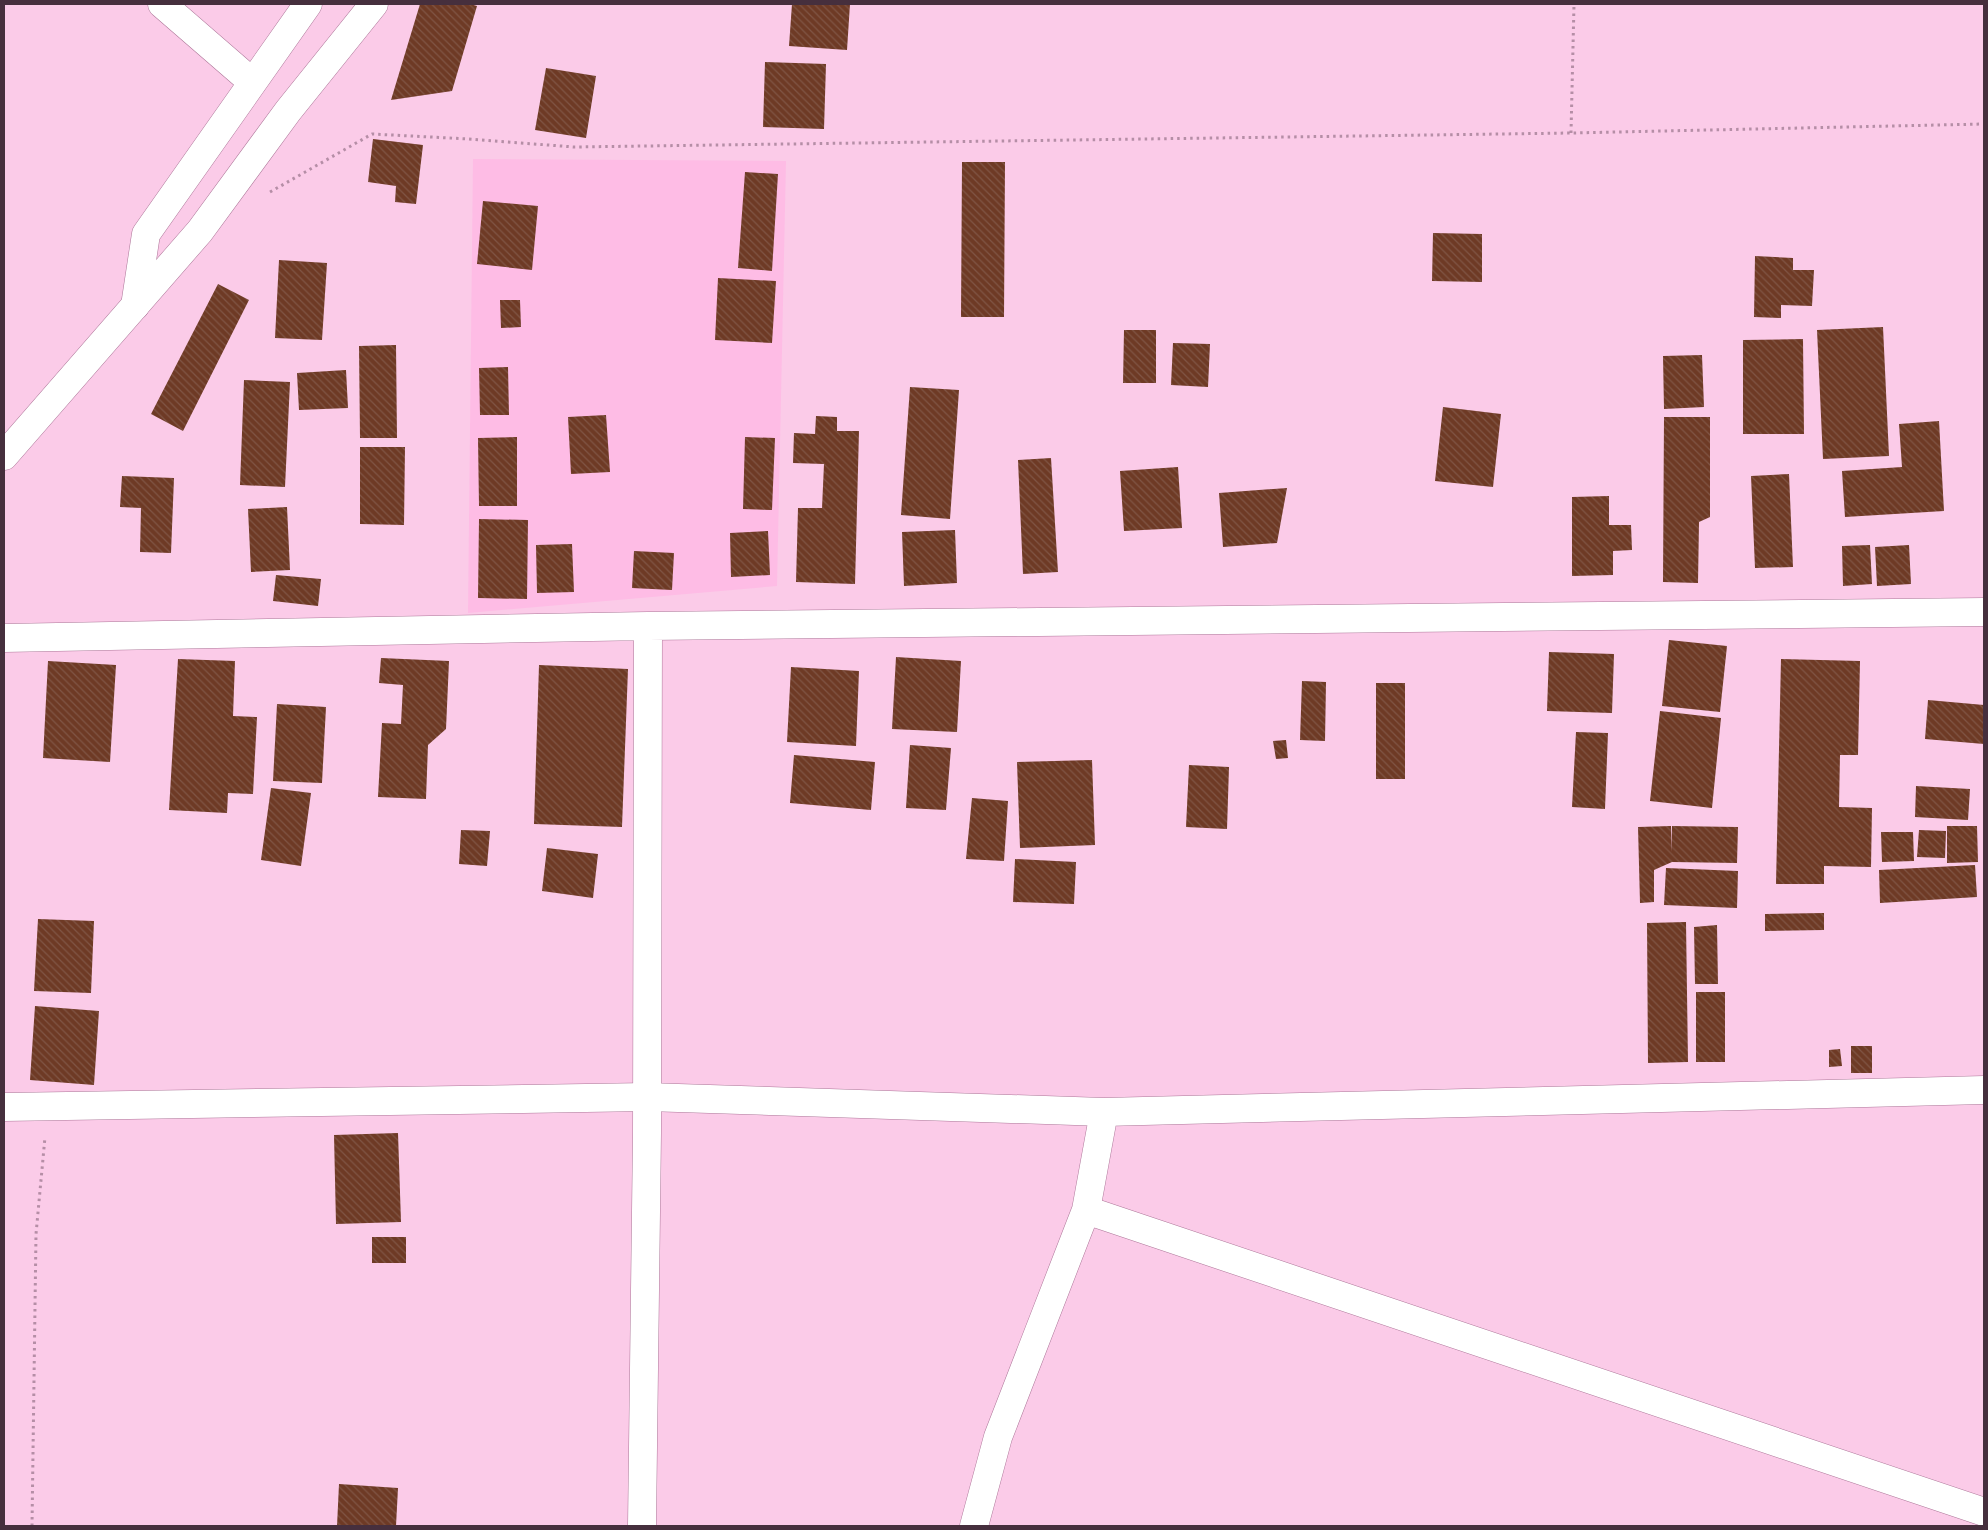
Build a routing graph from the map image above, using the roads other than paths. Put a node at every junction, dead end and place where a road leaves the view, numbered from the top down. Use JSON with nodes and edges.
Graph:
{"nodes":[{"id":1,"x":162,"y":4,"type":"edge"},
{"id":2,"x":308,"y":4,"type":"edge"},
{"id":3,"x":374,"y":4,"type":"edge"},
{"id":4,"x":252,"y":82,"type":"junction"},
{"id":5,"x":135,"y":306,"type":"junction"},
{"id":6,"x":4,"y":456,"type":"edge"},
{"id":7,"x":1984,"y":612,"type":"edge"},
{"id":8,"x":648,"y":626,"type":"junction"},
{"id":9,"x":4,"y":638,"type":"edge"},
{"id":10,"x":1984,"y":1090,"type":"edge"},
{"id":11,"x":647,"y":1096,"type":"junction"},
{"id":12,"x":4,"y":1107,"type":"edge"},
{"id":13,"x":1104,"y":1112,"type":"junction"},
{"id":14,"x":1086,"y":1210,"type":"junction"},
{"id":15,"x":1984,"y":1512,"type":"edge"},
{"id":16,"x":642,"y":1526,"type":"edge"},
{"id":17,"x":974,"y":1526,"type":"edge"}],
"edges":[{"from":1,"to":4,"type":"street"},
{"from":2,"to":4,"type":"street"},
{"from":3,"to":5,"type":"street"},
{"from":4,"to":5,"type":"street"},
{"from":5,"to":6,"type":"street"},
{"from":7,"to":8,"type":"street"},
{"from":8,"to":9,"type":"street"},
{"from":8,"to":11,"type":"street"},
{"from":10,"to":13,"type":"street"},
{"from":11,"to":12,"type":"street"},
{"from":11,"to":13,"type":"street"},
{"from":11,"to":16,"type":"street"},
{"from":13,"to":14,"type":"street"},
{"from":14,"to":15,"type":"street"},
{"from":14,"to":17,"type":"street"}]}
